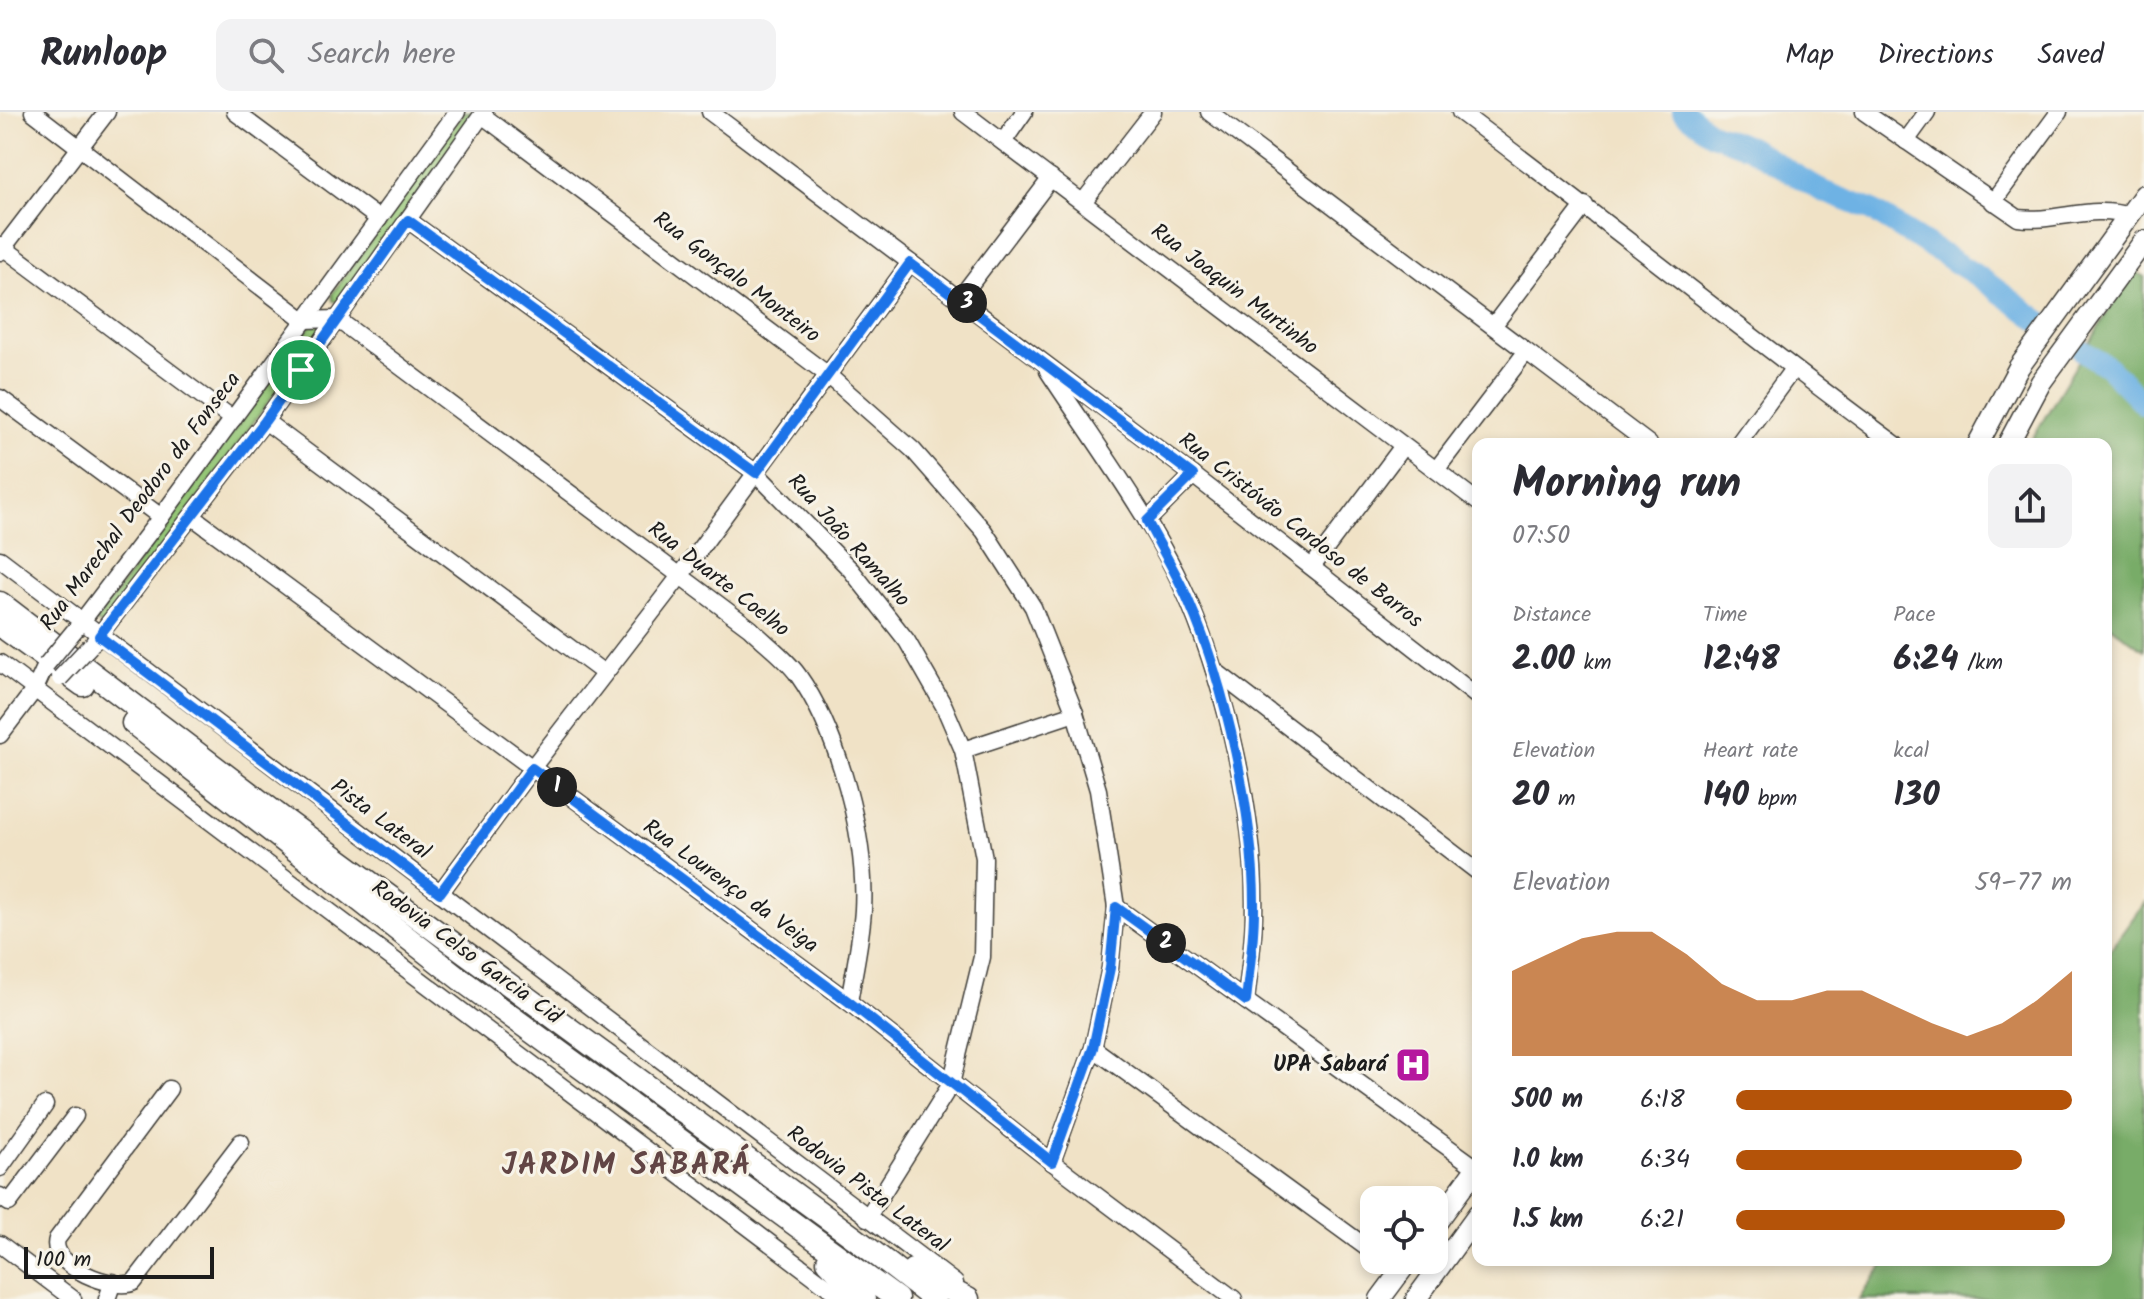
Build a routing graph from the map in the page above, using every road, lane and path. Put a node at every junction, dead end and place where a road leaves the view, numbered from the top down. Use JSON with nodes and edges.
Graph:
{"nodes":[{"id":1,"x":33,"y":112,"type":"edge"},
{"id":2,"x":107,"y":112,"type":"edge"},
{"id":3,"x":235,"y":112,"type":"edge"},
{"id":4,"x":710,"y":112,"type":"edge"},
{"id":5,"x":963,"y":112,"type":"edge"},
{"id":6,"x":1024,"y":112,"type":"edge"},
{"id":7,"x":1153,"y":112,"type":"edge"},
{"id":8,"x":1209,"y":112,"type":"edge"},
{"id":9,"x":1460,"y":112,"type":"edge"},
{"id":10,"x":1864,"y":112,"type":"edge"},
{"id":11,"x":1927,"y":112,"type":"edge"},
{"id":12,"x":2059,"y":112,"type":"edge"},
{"id":13,"x":483,"y":113,"type":"edge"},
{"id":14,"x":449,"y":115,"type":"edge"},
{"id":15,"x":1906,"y":141,"type":"junction"},
{"id":16,"x":1003,"y":142,"type":"junction"},
{"id":17,"x":81,"y":148,"type":"junction"},
{"id":18,"x":1051,"y":178,"type":"junction"},
{"id":19,"x":2144,"y":195,"type":"edge"},
{"id":20,"x":1083,"y":202,"type":"junction"},
{"id":21,"x":1993,"y":202,"type":"junction"},
{"id":22,"x":1585,"y":205,"type":"junction"},
{"id":23,"x":2129,"y":216,"type":"junction"},
{"id":24,"x":379,"y":219,"type":"junction"},
{"id":25,"x":408,"y":220,"type":"junction"},
{"id":26,"x":2144,"y":241,"type":"edge"},
{"id":27,"x":1,"y":248,"type":"edge"},
{"id":28,"x":910,"y":263,"type":"junction"},
{"id":29,"x":960,"y":298,"type":"junction"},
{"id":30,"x":337,"y":319,"type":"junction"},
{"id":31,"x":304,"y":320,"type":"junction"},
{"id":32,"x":1493,"y":326,"type":"junction"},
{"id":33,"x":1526,"y":352,"type":"junction"},
{"id":34,"x":1041,"y":360,"type":"junction"},
{"id":35,"x":1793,"y":369,"type":"junction"},
{"id":36,"x":828,"y":375,"type":"junction"},
{"id":37,"x":0,"y":398,"type":"edge"},
{"id":38,"x":233,"y":419,"type":"junction"},
{"id":39,"x":265,"y":421,"type":"junction"},
{"id":40,"x":1641,"y":438,"type":"edge"},
{"id":41,"x":1742,"y":438,"type":"edge"},
{"id":42,"x":1887,"y":438,"type":"edge"},
{"id":43,"x":1981,"y":438,"type":"edge"},
{"id":44,"x":2011,"y":438,"type":"edge"},
{"id":45,"x":1403,"y":446,"type":"junction"},
{"id":46,"x":1436,"y":470,"type":"junction"},
{"id":47,"x":756,"y":473,"type":"junction"},
{"id":48,"x":1193,"y":475,"type":"junction"},
{"id":49,"x":1472,"y":497,"type":"edge"},
{"id":50,"x":161,"y":517,"type":"junction"},
{"id":51,"x":193,"y":517,"type":"junction"},
{"id":52,"x":1147,"y":521,"type":"junction"},
{"id":53,"x":0,"y":559,"type":"edge"},
{"id":54,"x":1312,"y":567,"type":"junction"},
{"id":55,"x":680,"y":576,"type":"junction"},
{"id":56,"x":0,"y":603,"type":"edge"},
{"id":57,"x":0,"y":625,"type":"edge"},
{"id":58,"x":77,"y":627,"type":"junction"},
{"id":59,"x":95,"y":641,"type":"junction"},
{"id":60,"x":0,"y":663,"type":"edge"},
{"id":61,"x":1214,"y":670,"type":"junction"},
{"id":62,"x":604,"y":673,"type":"junction"},
{"id":63,"x":35,"y":689,"type":"junction"},
{"id":64,"x":1472,"y":692,"type":"edge"},
{"id":65,"x":1075,"y":713,"type":"junction"},
{"id":66,"x":0,"y":735,"type":"edge"},
{"id":67,"x":963,"y":750,"type":"junction"},
{"id":68,"x":532,"y":768,"type":"junction"},
{"id":69,"x":1472,"y":867,"type":"edge"},
{"id":70,"x":440,"y":893,"type":"junction"},
{"id":71,"x":1116,"y":907,"type":"junction"},
{"id":72,"x":1246,"y":1001,"type":"junction"},
{"id":73,"x":849,"y":1002,"type":"junction"},
{"id":74,"x":1093,"y":1048,"type":"junction"},
{"id":75,"x":951,"y":1084,"type":"junction"},
{"id":76,"x":169,"y":1089,"type":"dead end"},
{"id":77,"x":45,"y":1105,"type":"dead end"},
{"id":78,"x":75,"y":1116,"type":"dead end"},
{"id":79,"x":733,"y":1117,"type":"joint"},
{"id":80,"x":241,"y":1142,"type":"dead end"},
{"id":81,"x":1052,"y":1162,"type":"junction"},
{"id":82,"x":1472,"y":1163,"type":"edge"},
{"id":83,"x":0,"y":1168,"type":"edge"},
{"id":84,"x":1472,"y":1175,"type":"edge"},
{"id":85,"x":0,"y":1196,"type":"edge"},
{"id":86,"x":1448,"y":1207,"type":"edge"},
{"id":87,"x":867,"y":1218,"type":"junction"},
{"id":88,"x":1472,"y":1222,"type":"edge"},
{"id":89,"x":795,"y":1225,"type":"junction"},
{"id":90,"x":860,"y":1242,"type":"junction"},
{"id":91,"x":1360,"y":1243,"type":"edge"},
{"id":92,"x":0,"y":1244,"type":"edge"},
{"id":93,"x":1393,"y":1274,"type":"edge"},
{"id":94,"x":113,"y":1282,"type":"junction"},
{"id":95,"x":73,"y":1299,"type":"edge"},
{"id":96,"x":107,"y":1299,"type":"edge"},
{"id":97,"x":844,"y":1299,"type":"edge"},
{"id":98,"x":864,"y":1299,"type":"edge"},
{"id":99,"x":897,"y":1299,"type":"edge"},
{"id":100,"x":934,"y":1299,"type":"edge"},
{"id":101,"x":968,"y":1299,"type":"edge"},
{"id":102,"x":976,"y":1299,"type":"edge"},
{"id":103,"x":1234,"y":1299,"type":"edge"},
{"id":104,"x":1380,"y":1299,"type":"edge"},
{"id":105,"x":1416,"y":1299,"type":"edge"}],
"edges":[{"from":1,"to":17,"type":"street"},
{"from":2,"to":17,"type":"street"},
{"from":3,"to":24,"type":"street"},
{"from":4,"to":28,"type":"street","name":"Rua Cristóvão Cardoso de Barros"},
{"from":5,"to":16,"type":"street","name":"Rua Joaquin Murtinho"},
{"from":6,"to":16,"type":"street"},
{"from":7,"to":20,"type":"street"},
{"from":8,"to":32,"type":"street"},
{"from":9,"to":22,"type":"street"},
{"from":10,"to":15,"type":"street"},
{"from":11,"to":15,"type":"street"},
{"from":12,"to":21,"type":"street"},
{"from":13,"to":25,"type":"street"},
{"from":13,"to":36,"type":"street","name":"Rua Gonçalo Monteiro"},
{"from":14,"to":24,"type":"street","name":"Rua Marechal Deodoro da Fonseca"},
{"from":15,"to":21,"type":"street"},
{"from":16,"to":18,"type":"street","name":"Rua Joaquin Murtinho"},
{"from":17,"to":27,"type":"street"},
{"from":17,"to":31,"type":"street"},
{"from":18,"to":20,"type":"street","name":"Rua Joaquin Murtinho"},
{"from":18,"to":29,"type":"street"},
{"from":19,"to":23,"type":"main road"},
{"from":20,"to":45,"type":"street","name":"Rua Joaquin Murtinho"},
{"from":21,"to":23,"type":"street"},
{"from":22,"to":32,"type":"street"},
{"from":22,"to":35,"type":"street"},
{"from":23,"to":43,"type":"main road"},
{"from":24,"to":31,"type":"street","name":"Rua Marechal Deodoro da Fonseca"},
{"from":25,"to":30,"type":"street"},
{"from":25,"to":47,"type":"street","name":"Rua João Ramalho"},
{"from":26,"to":44,"type":"main road"},
{"from":27,"to":38,"type":"street"},
{"from":28,"to":29,"type":"street","name":"Rua Cristóvão Cardoso de Barros"},
{"from":28,"to":36,"type":"street"},
{"from":29,"to":34,"type":"street","name":"Rua Cristóvão Cardoso de Barros"},
{"from":30,"to":31,"type":"street"},
{"from":30,"to":39,"type":"street"},
{"from":30,"to":55,"type":"street","name":"Rua Duarte Coelho"},
{"from":31,"to":38,"type":"street","name":"Rua Marechal Deodoro da Fonseca"},
{"from":32,"to":33,"type":"street"},
{"from":33,"to":40,"type":"street"},
{"from":33,"to":46,"type":"street"},
{"from":34,"to":48,"type":"street","name":"Rua Cristóvão Cardoso de Barros"},
{"from":34,"to":52,"type":"street"},
{"from":35,"to":41,"type":"street"},
{"from":35,"to":42,"type":"street"},
{"from":36,"to":47,"type":"street"},
{"from":36,"to":65,"type":"street","name":"Rua Gonçalo Monteiro"},
{"from":37,"to":50,"type":"street"},
{"from":38,"to":50,"type":"street","name":"Rua Marechal Deodoro da Fonseca"},
{"from":39,"to":51,"type":"street"},
{"from":39,"to":62,"type":"street"},
{"from":45,"to":46,"type":"street","name":"Rua Joaquin Murtinho"},
{"from":45,"to":54,"type":"street"},
{"from":46,"to":49,"type":"street","name":"Rua Joaquin Murtinho"},
{"from":47,"to":55,"type":"street"},
{"from":47,"to":67,"type":"street","name":"Rua João Ramalho"},
{"from":48,"to":52,"type":"street"},
{"from":48,"to":54,"type":"street","name":"Rua Cristóvão Cardoso de Barros"},
{"from":50,"to":58,"type":"street","name":"Rua Marechal Deodoro da Fonseca"},
{"from":51,"to":59,"type":"street"},
{"from":51,"to":68,"type":"street","name":"Rua Lourenço da Veiga"},
{"from":52,"to":61,"type":"street"},
{"from":53,"to":58,"type":"street","name":"Pista Lateral"},
{"from":54,"to":64,"type":"street","name":"Rua Cristóvão Cardoso de Barros"},
{"from":55,"to":62,"type":"street"},
{"from":55,"to":73,"type":"street","name":"Rua Duarte Coelho"},
{"from":56,"to":90,"type":"highway","name":"Rodovia Celso Garcia Cid"},
{"from":57,"to":89,"type":"highway","name":"Rodovia Celso Garcia Cid"},
{"from":58,"to":59,"type":"street","name":"Pista Lateral"},
{"from":58,"to":63,"type":"street","name":"Rua Marechal Deodoro da Fonseca","bridge":true},
{"from":59,"to":63,"type":"street","bridge":true},
{"from":59,"to":70,"type":"street","name":"Pista Lateral"},
{"from":60,"to":63,"type":"street"},
{"from":61,"to":69,"type":"street"},
{"from":61,"to":72,"type":"street"},
{"from":62,"to":68,"type":"street"},
{"from":63,"to":66,"type":"street","name":"Rua Marechal Deodoro da Fonseca"},
{"from":63,"to":97,"type":"street"},
{"from":65,"to":67,"type":"street"},
{"from":65,"to":71,"type":"street","name":"Rua Gonçalo Monteiro"},
{"from":67,"to":75,"type":"street","name":"Rua João Ramalho"},
{"from":68,"to":70,"type":"street"},
{"from":68,"to":73,"type":"street","name":"Rua Lourenço da Veiga"},
{"from":70,"to":79,"type":"street","name":"Pista Lateral"},
{"from":71,"to":72,"type":"street"},
{"from":71,"to":74,"type":"street","name":"Rua Gonçalo Monteiro"},
{"from":72,"to":82,"type":"street"},
{"from":73,"to":75,"type":"street","name":"Rua Lourenço da Veiga"},
{"from":74,"to":81,"type":"street","name":"Rua Gonçalo Monteiro"},
{"from":74,"to":91,"type":"street"},
{"from":75,"to":81,"type":"street","name":"Rua Lourenço da Veiga"},
{"from":75,"to":87,"type":"street","name":"Rua João Ramalho"},
{"from":76,"to":94,"type":"street"},
{"from":77,"to":83,"type":"street"},
{"from":78,"to":85,"type":"street"},
{"from":79,"to":87,"type":"street","name":"Rodovia Pista Lateral"},
{"from":80,"to":94,"type":"street"},
{"from":81,"to":103,"type":"street","name":"Rua Lourenço da Veiga"},
{"from":84,"to":86,"type":"main road"},
{"from":87,"to":102,"type":"street","name":"Rodovia Pista Lateral"},
{"from":88,"to":105,"type":"main road"},
{"from":89,"to":98,"type":"highway"},
{"from":89,"to":99,"type":"highway","name":"Rodovia Celso Garcia Cid"},
{"from":90,"to":100,"type":"highway","name":"Rodovia Celso Garcia Cid"},
{"from":90,"to":101,"type":"highway"},
{"from":92,"to":95,"type":"street"},
{"from":93,"to":104,"type":"main road"},
{"from":94,"to":96,"type":"street"}]}
